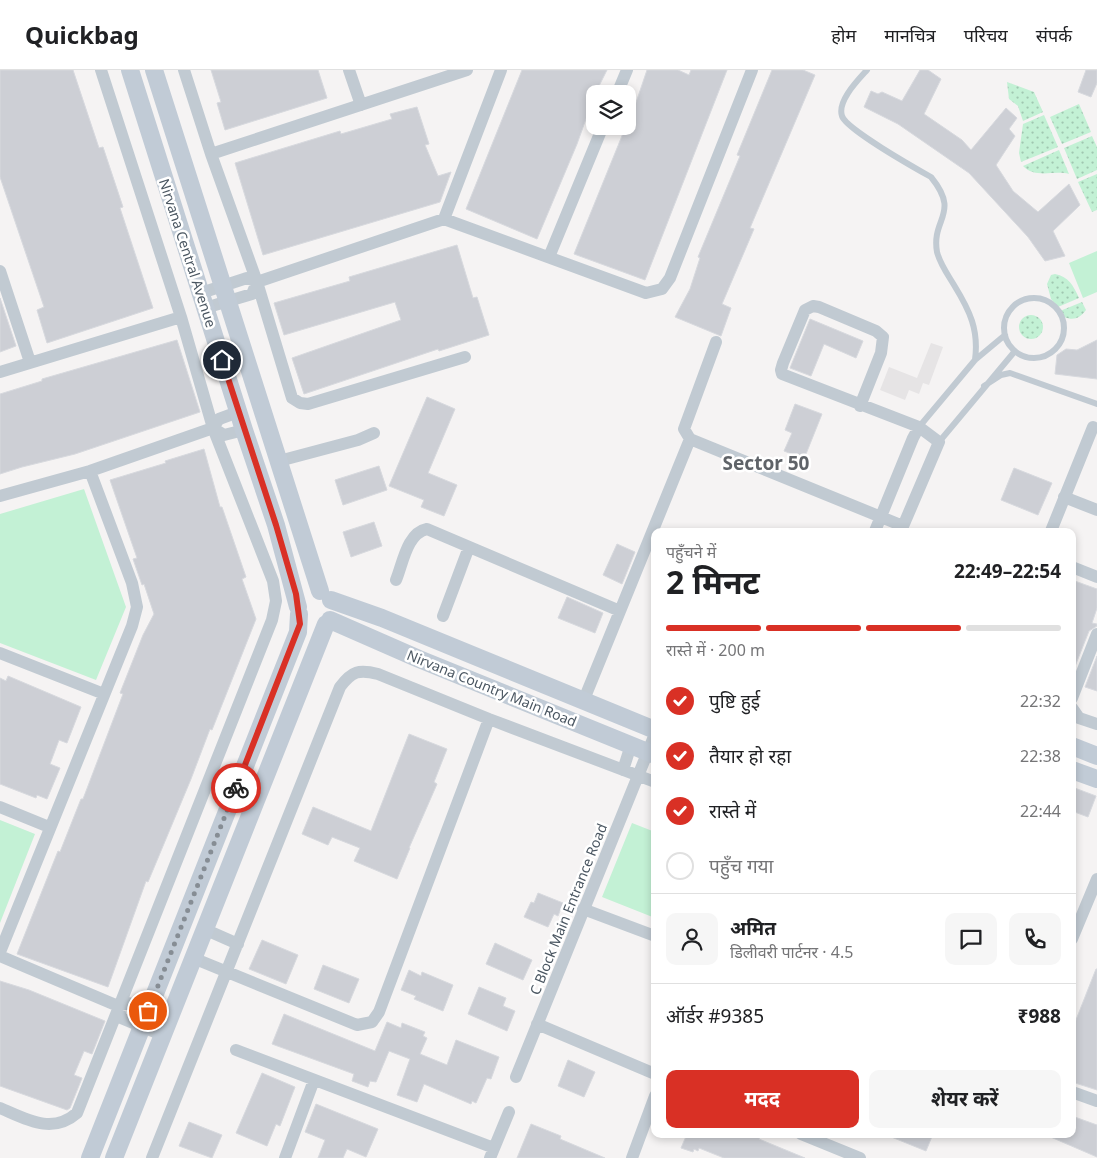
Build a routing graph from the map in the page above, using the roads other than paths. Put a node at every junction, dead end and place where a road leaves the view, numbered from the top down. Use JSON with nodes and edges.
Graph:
{"nodes":[{"id":1,"x":101,"y":70,"type":"edge"},
{"id":2,"x":130,"y":70,"type":"edge"},
{"id":3,"x":154,"y":70,"type":"edge"},
{"id":4,"x":184,"y":70,"type":"edge"},
{"id":5,"x":348,"y":70,"type":"edge"},
{"id":6,"x":467,"y":70,"type":"edge"},
{"id":7,"x":501,"y":70,"type":"edge"},
{"id":8,"x":627,"y":70,"type":"edge"},
{"id":9,"x":752,"y":70,"type":"edge"},
{"id":10,"x":867,"y":70,"type":"edge"},
{"id":11,"x":621,"y":85,"type":"edge"},
{"id":12,"x":361,"y":105,"type":"junction"},
{"id":13,"x":599,"y":135,"type":"edge"},
{"id":14,"x":211,"y":154,"type":"junction"},
{"id":15,"x":444,"y":219,"type":"junction"},
{"id":16,"x":549,"y":257,"type":"junction"},
{"id":17,"x":0,"y":271,"type":"edge"},
{"id":18,"x":257,"y":282,"type":"junction"},
{"id":19,"x":226,"y":293,"type":"junction"},
{"id":20,"x":203,"y":300,"type":"junction"},
{"id":21,"x":181,"y":317,"type":"junction"},
{"id":22,"x":1005,"y":335,"type":"junction"},
{"id":23,"x":716,"y":342,"type":"dead end"},
{"id":24,"x":1015,"y":351,"type":"junction"},
{"id":25,"x":465,"y":357,"type":"dead end"},
{"id":26,"x":975,"y":360,"type":"junction"},
{"id":27,"x":30,"y":362,"type":"junction"},
{"id":28,"x":0,"y":372,"type":"edge"},
{"id":29,"x":984,"y":386,"type":"junction"},
{"id":30,"x":1097,"y":404,"type":"edge"},
{"id":31,"x":860,"y":406,"type":"junction"},
{"id":32,"x":238,"y":412,"type":"junction"},
{"id":33,"x":919,"y":427,"type":"junction"},
{"id":34,"x":1093,"y":427,"type":"dead end"},
{"id":35,"x":214,"y":428,"type":"junction"},
{"id":36,"x":244,"y":430,"type":"junction"},
{"id":37,"x":374,"y":433,"type":"dead end"},
{"id":38,"x":690,"y":439,"type":"junction"},
{"id":39,"x":939,"y":442,"type":"junction"},
{"id":40,"x":279,"y":462,"type":"junction"},
{"id":41,"x":90,"y":471,"type":"junction"},
{"id":42,"x":0,"y":496,"type":"edge"},
{"id":43,"x":1064,"y":497,"type":"junction"},
{"id":44,"x":1097,"y":510,"type":"edge"},
{"id":45,"x":881,"y":517,"type":"junction"},
{"id":46,"x":654,"y":528,"type":"edge"},
{"id":47,"x":876,"y":528,"type":"edge"},
{"id":48,"x":900,"y":528,"type":"edge"},
{"id":49,"x":902,"y":528,"type":"edge"},
{"id":50,"x":1052,"y":528,"type":"edge"},
{"id":51,"x":651,"y":535,"type":"edge"},
{"id":52,"x":469,"y":547,"type":"junction"},
{"id":53,"x":1076,"y":569,"type":"edge"},
{"id":54,"x":1097,"y":577,"type":"edge"},
{"id":55,"x":396,"y":580,"type":"dead end"},
{"id":56,"x":326,"y":595,"type":"junction"},
{"id":57,"x":298,"y":610,"type":"junction"},
{"id":58,"x":620,"y":611,"type":"junction"},
{"id":59,"x":443,"y":616,"type":"dead end"},
{"id":60,"x":328,"y":622,"type":"junction"},
{"id":61,"x":1097,"y":634,"type":"edge"},
{"id":62,"x":0,"y":653,"type":"edge"},
{"id":63,"x":1076,"y":688,"type":"edge"},
{"id":64,"x":104,"y":694,"type":"junction"},
{"id":65,"x":583,"y":702,"type":"junction"},
{"id":66,"x":1076,"y":714,"type":"edge"},
{"id":67,"x":489,"y":719,"type":"junction"},
{"id":68,"x":1097,"y":724,"type":"edge"},
{"id":69,"x":651,"y":730,"type":"edge"},
{"id":70,"x":631,"y":745,"type":"junction"},
{"id":71,"x":1076,"y":748,"type":"edge"},
{"id":72,"x":651,"y":753,"type":"edge"},
{"id":73,"x":651,"y":755,"type":"edge"},
{"id":74,"x":1097,"y":756,"type":"edge"},
{"id":75,"x":622,"y":770,"type":"junction"},
{"id":76,"x":1076,"y":771,"type":"edge"},
{"id":77,"x":639,"y":777,"type":"junction"},
{"id":78,"x":1097,"y":779,"type":"edge"},
{"id":79,"x":651,"y":781,"type":"edge"},
{"id":80,"x":0,"y":808,"type":"edge"},
{"id":81,"x":49,"y":827,"type":"junction"},
{"id":82,"x":1097,"y":880,"type":"edge"},
{"id":83,"x":584,"y":909,"type":"junction"},
{"id":84,"x":204,"y":930,"type":"junction"},
{"id":85,"x":1076,"y":930,"type":"edge"},
{"id":86,"x":651,"y":934,"type":"edge"},
{"id":87,"x":238,"y":944,"type":"junction"},
{"id":88,"x":0,"y":952,"type":"edge"},
{"id":89,"x":0,"y":956,"type":"edge"},
{"id":90,"x":193,"y":958,"type":"junction"},
{"id":91,"x":228,"y":972,"type":"junction"},
{"id":92,"x":118,"y":1006,"type":"junction"},
{"id":93,"x":169,"y":1018,"type":"junction"},
{"id":94,"x":145,"y":1019,"type":"junction"},
{"id":95,"x":537,"y":1024,"type":"junction"},
{"id":96,"x":162,"y":1035,"type":"junction"},
{"id":97,"x":236,"y":1050,"type":"dead end"},
{"id":98,"x":651,"y":1072,"type":"edge"},
{"id":99,"x":516,"y":1077,"type":"dead end"},
{"id":100,"x":314,"y":1080,"type":"junction"},
{"id":101,"x":1076,"y":1093,"type":"edge"},
{"id":102,"x":1097,"y":1100,"type":"edge"},
{"id":103,"x":651,"y":1107,"type":"edge"},
{"id":104,"x":0,"y":1108,"type":"edge"},
{"id":105,"x":509,"y":1112,"type":"dead end"},
{"id":106,"x":811,"y":1138,"type":"edge"},
{"id":107,"x":492,"y":1153,"type":"edge"},
{"id":108,"x":90,"y":1158,"type":"edge"},
{"id":109,"x":114,"y":1158,"type":"edge"},
{"id":110,"x":152,"y":1158,"type":"edge"},
{"id":111,"x":285,"y":1158,"type":"edge"},
{"id":112,"x":632,"y":1158,"type":"edge"},
{"id":113,"x":860,"y":1158,"type":"edge"}],
"edges":[{"from":1,"to":21,"type":"street"},
{"from":2,"to":20,"type":"street","name":"Nirvana Central Avenue"},
{"from":3,"to":19,"type":"street","name":"Nirvana Central Avenue"},
{"from":4,"to":14,"type":"street"},
{"from":5,"to":12,"type":"street"},
{"from":6,"to":12,"type":"street"},
{"from":7,"to":15,"type":"street"},
{"from":8,"to":11,"type":"street"},
{"from":9,"to":16,"type":"street"},
{"from":10,"to":26,"type":"lane"},
{"from":12,"to":14,"type":"street"},
{"from":13,"to":16,"type":"street"},
{"from":14,"to":18,"type":"street"},
{"from":15,"to":16,"type":"street"},
{"from":15,"to":18,"type":"street"},
{"from":17,"to":27,"type":"street"},
{"from":18,"to":19,"type":"street"},
{"from":18,"to":25,"type":"street"},
{"from":19,"to":20,"type":"street"},
{"from":19,"to":40,"type":"street","name":"Nirvana Central Avenue"},
{"from":20,"to":32,"type":"street","name":"Nirvana Central Avenue"},
{"from":21,"to":27,"type":"street"},
{"from":21,"to":35,"type":"street"},
{"from":22,"to":24,"type":"lane"},
{"from":22,"to":24,"type":"lane"},
{"from":22,"to":26,"type":"lane"},
{"from":23,"to":38,"type":"street"},
{"from":24,"to":29,"type":"lane"},
{"from":26,"to":33,"type":"lane"},
{"from":27,"to":28,"type":"street"},
{"from":29,"to":30,"type":"lane"},
{"from":29,"to":39,"type":"lane"},
{"from":31,"to":31,"type":"street"},
{"from":31,"to":33,"type":"street"},
{"from":32,"to":35,"type":"street"},
{"from":32,"to":36,"type":"street","name":"Nirvana Central Avenue"},
{"from":33,"to":39,"type":"street"},
{"from":33,"to":45,"type":"street"},
{"from":34,"to":43,"type":"street"},
{"from":35,"to":36,"type":"street"},
{"from":35,"to":41,"type":"street"},
{"from":35,"to":92,"type":"street"},
{"from":36,"to":57,"type":"street","name":"Nirvana Central Avenue"},
{"from":37,"to":40,"type":"street"},
{"from":38,"to":45,"type":"street"},
{"from":38,"to":46,"type":"street"},
{"from":39,"to":49,"type":"street"},
{"from":40,"to":56,"type":"street","name":"Nirvana Central Avenue"},
{"from":41,"to":42,"type":"street"},
{"from":41,"to":64,"type":"street"},
{"from":43,"to":44,"type":"street"},
{"from":43,"to":50,"type":"street"},
{"from":45,"to":47,"type":"street"},
{"from":45,"to":48,"type":"street"},
{"from":51,"to":58,"type":"street"},
{"from":52,"to":55,"type":"street"},
{"from":52,"to":58,"type":"street"},
{"from":52,"to":59,"type":"street"},
{"from":53,"to":54,"type":"street"},
{"from":56,"to":57,"type":"street"},
{"from":56,"to":60,"type":"street"},
{"from":56,"to":65,"type":"street","name":"Nirvana Country Main Road"},
{"from":57,"to":60,"type":"street"},
{"from":57,"to":94,"type":"street"},
{"from":58,"to":65,"type":"street"},
{"from":60,"to":70,"type":"street","name":"Nirvana Country Main Road"},
{"from":60,"to":84,"type":"street"},
{"from":61,"to":63,"type":"street"},
{"from":62,"to":64,"type":"street"},
{"from":64,"to":81,"type":"street"},
{"from":65,"to":69,"type":"street","name":"Nirvana Country Main Road"},
{"from":66,"to":68,"type":"street"},
{"from":67,"to":75,"type":"street"},
{"from":67,"to":87,"type":"street"},
{"from":67,"to":91,"type":"street"},
{"from":70,"to":72,"type":"street","name":"Nirvana Country Main Road"},
{"from":70,"to":75,"type":"street"},
{"from":71,"to":74,"type":"street"},
{"from":73,"to":77,"type":"street","name":"C Block Main Entrance Road"},
{"from":75,"to":77,"type":"street"},
{"from":76,"to":78,"type":"street"},
{"from":77,"to":79,"type":"street"},
{"from":77,"to":83,"type":"street","name":"C Block Main Entrance Road"},
{"from":80,"to":81,"type":"street"},
{"from":81,"to":88,"type":"street"},
{"from":82,"to":85,"type":"street"},
{"from":83,"to":86,"type":"street"},
{"from":83,"to":95,"type":"street","name":"C Block Main Entrance Road"},
{"from":84,"to":87,"type":"street"},
{"from":84,"to":90,"type":"street"},
{"from":87,"to":91,"type":"street"},
{"from":89,"to":92,"type":"street"},
{"from":90,"to":91,"type":"street"},
{"from":90,"to":93,"type":"street"},
{"from":91,"to":110,"type":"street"},
{"from":92,"to":94,"type":"street"},
{"from":92,"to":104,"type":"street"},
{"from":93,"to":94,"type":"street"},
{"from":93,"to":96,"type":"street"},
{"from":94,"to":96,"type":"street"},
{"from":94,"to":108,"type":"street"},
{"from":95,"to":98,"type":"street"},
{"from":95,"to":99,"type":"street","name":"C Block Main Entrance Road"},
{"from":96,"to":109,"type":"street"},
{"from":97,"to":100,"type":"street"},
{"from":100,"to":107,"type":"street"},
{"from":100,"to":111,"type":"street"},
{"from":101,"to":102,"type":"street"},
{"from":103,"to":112,"type":"street"},
{"from":105,"to":107,"type":"street"},
{"from":106,"to":113,"type":"street"}]}
